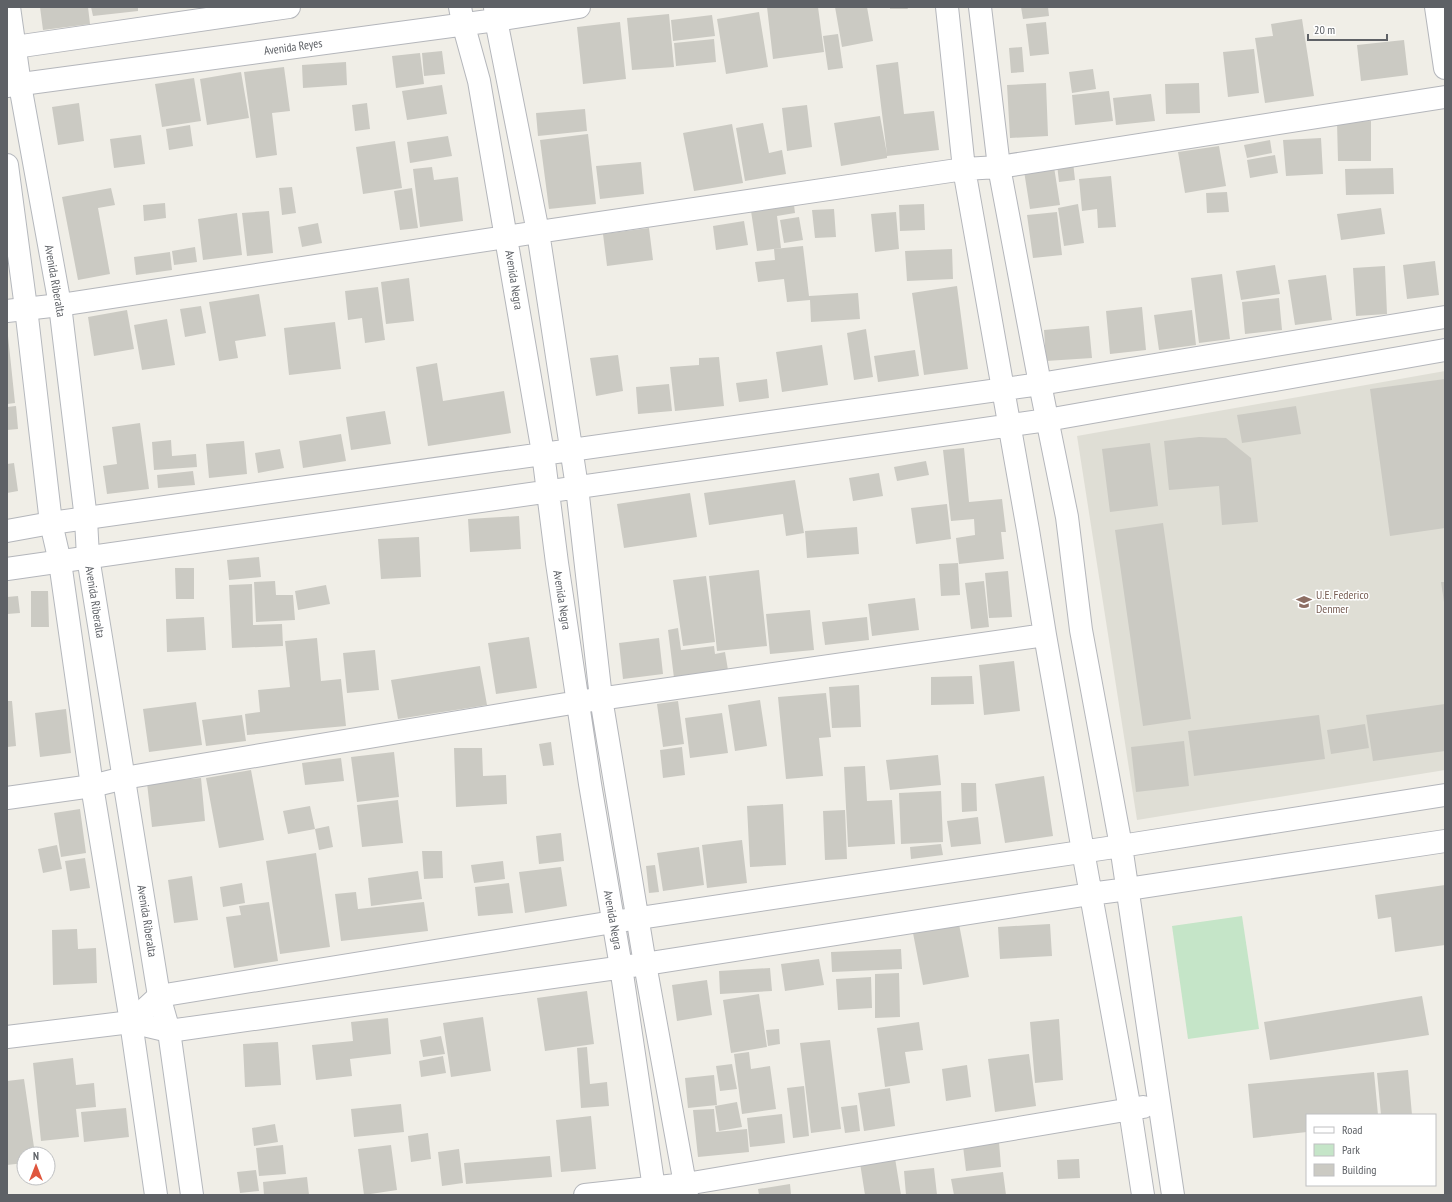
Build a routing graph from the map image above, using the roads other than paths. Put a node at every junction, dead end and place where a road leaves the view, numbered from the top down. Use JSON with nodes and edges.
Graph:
{"nodes":[{"id":1,"x":9,"y":7,"type":"edge"},
{"id":2,"x":289,"y":7,"type":"edge"},
{"id":3,"x":579,"y":7,"type":"edge"},
{"id":4,"x":947,"y":7,"type":"edge"},
{"id":5,"x":980,"y":7,"type":"edge"},
{"id":6,"x":1436,"y":7,"type":"edge"},
{"id":7,"x":496,"y":13,"type":"edge"},
{"id":8,"x":462,"y":15,"type":"edge"},
{"id":9,"x":11,"y":47,"type":"edge"},
{"id":10,"x":1445,"y":68,"type":"edge"},
{"id":11,"x":13,"y":86,"type":"edge"},
{"id":12,"x":1445,"y":97,"type":"edge"},
{"id":13,"x":7,"y":165,"type":"edge"},
{"id":14,"x":999,"y":167,"type":"junction"},
{"id":15,"x":964,"y":169,"type":"junction"},
{"id":16,"x":538,"y":232,"type":"junction"},
{"id":17,"x":507,"y":238,"type":"junction"},
{"id":18,"x":60,"y":305,"type":"junction"},
{"id":19,"x":17,"y":310,"type":"edge"},
{"id":20,"x":1445,"y":318,"type":"edge"},
{"id":21,"x":1445,"y":350,"type":"edge"},
{"id":22,"x":1040,"y":384,"type":"junction"},
{"id":23,"x":1003,"y":388,"type":"junction"},
{"id":24,"x":1047,"y":420,"type":"junction"},
{"id":25,"x":1010,"y":425,"type":"junction"},
{"id":26,"x":571,"y":450,"type":"junction"},
{"id":27,"x":543,"y":454,"type":"junction"},
{"id":28,"x":576,"y":487,"type":"junction"},
{"id":29,"x":547,"y":491,"type":"junction"},
{"id":30,"x":86,"y":519,"type":"junction"},
{"id":31,"x":51,"y":523,"type":"junction"},
{"id":32,"x":7,"y":531,"type":"edge"},
{"id":33,"x":88,"y":557,"type":"junction"},
{"id":34,"x":60,"y":562,"type":"junction"},
{"id":35,"x":7,"y":570,"type":"edge"},
{"id":36,"x":1045,"y":636,"type":"junction"},
{"id":37,"x":601,"y":698,"type":"junction"},
{"id":38,"x":578,"y":702,"type":"junction"},
{"id":39,"x":124,"y":778,"type":"junction"},
{"id":40,"x":92,"y":786,"type":"junction"},
{"id":41,"x":1445,"y":795,"type":"edge"},
{"id":42,"x":7,"y":798,"type":"edge"},
{"id":43,"x":1445,"y":841,"type":"edge"},
{"id":44,"x":1121,"y":846,"type":"junction"},
{"id":45,"x":1083,"y":851,"type":"junction"},
{"id":46,"x":1128,"y":889,"type":"junction"},
{"id":47,"x":1090,"y":894,"type":"junction"},
{"id":48,"x":637,"y":918,"type":"junction"},
{"id":49,"x":613,"y":922,"type":"junction"},
{"id":50,"x":645,"y":964,"type":"junction"},
{"id":51,"x":621,"y":967,"type":"junction"},
{"id":52,"x":160,"y":996,"type":"junction"},
{"id":53,"x":131,"y":1022,"type":"junction"},
{"id":54,"x":169,"y":1031,"type":"junction"},
{"id":55,"x":7,"y":1037,"type":"edge"},
{"id":56,"x":1160,"y":1104,"type":"junction"},
{"id":57,"x":1130,"y":1110,"type":"junction"},
{"id":58,"x":686,"y":1190,"type":"edge"},
{"id":59,"x":654,"y":1191,"type":"edge"},
{"id":60,"x":156,"y":1195,"type":"edge"},
{"id":61,"x":192,"y":1195,"type":"edge"},
{"id":62,"x":586,"y":1195,"type":"edge"},
{"id":63,"x":1143,"y":1195,"type":"edge"},
{"id":64,"x":1173,"y":1195,"type":"edge"}],
"edges":[{"from":1,"to":9,"type":"street","name":"Avenida Riberalta"},
{"from":2,"to":9,"type":"street"},
{"from":3,"to":7,"type":"street","name":"Avenida Reyes"},
{"from":4,"to":15,"type":"street"},
{"from":5,"to":14,"type":"street"},
{"from":6,"to":10,"type":"street"},
{"from":7,"to":8,"type":"street","name":"Avenida Reyes"},
{"from":7,"to":16,"type":"street","name":"Avenida Negra"},
{"from":8,"to":11,"type":"street","name":"Avenida Reyes"},
{"from":8,"to":17,"type":"street","name":"Avenida Negra"},
{"from":9,"to":11,"type":"street","name":"Avenida Riberalta"},
{"from":11,"to":18,"type":"street","name":"Avenida Riberalta"},
{"from":12,"to":14,"type":"street"},
{"from":13,"to":19,"type":"street"},
{"from":14,"to":15,"type":"street"},
{"from":14,"to":22,"type":"street"},
{"from":15,"to":16,"type":"street"},
{"from":15,"to":23,"type":"street"},
{"from":16,"to":17,"type":"street"},
{"from":16,"to":26,"type":"street","name":"Avenida Negra"},
{"from":17,"to":18,"type":"street"},
{"from":17,"to":27,"type":"street","name":"Avenida Negra"},
{"from":18,"to":19,"type":"street"},
{"from":18,"to":30,"type":"street","name":"Avenida Riberalta"},
{"from":19,"to":31,"type":"street"},
{"from":20,"to":22,"type":"street"},
{"from":21,"to":24,"type":"street"},
{"from":22,"to":23,"type":"street"},
{"from":22,"to":24,"type":"street"},
{"from":23,"to":25,"type":"street"},
{"from":23,"to":26,"type":"street"},
{"from":24,"to":25,"type":"street"},
{"from":24,"to":44,"type":"street"},
{"from":25,"to":28,"type":"street"},
{"from":25,"to":36,"type":"street"},
{"from":26,"to":27,"type":"street"},
{"from":26,"to":28,"type":"street","name":"Avenida Negra"},
{"from":27,"to":29,"type":"street","name":"Avenida Negra"},
{"from":27,"to":30,"type":"street"},
{"from":28,"to":29,"type":"street"},
{"from":28,"to":37,"type":"street","name":"Avenida Negra"},
{"from":29,"to":33,"type":"street"},
{"from":29,"to":38,"type":"street","name":"Avenida Negra"},
{"from":30,"to":31,"type":"street"},
{"from":30,"to":33,"type":"street","name":"Avenida Riberalta"},
{"from":31,"to":32,"type":"street"},
{"from":31,"to":34,"type":"street"},
{"from":33,"to":34,"type":"street"},
{"from":33,"to":39,"type":"street","name":"Avenida Riberalta"},
{"from":34,"to":35,"type":"street"},
{"from":34,"to":40,"type":"street"},
{"from":36,"to":37,"type":"street"},
{"from":36,"to":45,"type":"street"},
{"from":37,"to":38,"type":"street"},
{"from":37,"to":48,"type":"street","name":"Avenida Negra"},
{"from":38,"to":39,"type":"street"},
{"from":38,"to":49,"type":"street","name":"Avenida Negra"},
{"from":39,"to":40,"type":"street"},
{"from":39,"to":52,"type":"street","name":"Avenida Riberalta"},
{"from":40,"to":42,"type":"street"},
{"from":40,"to":53,"type":"street"},
{"from":41,"to":44,"type":"street"},
{"from":43,"to":46,"type":"street"},
{"from":44,"to":45,"type":"street"},
{"from":44,"to":46,"type":"street"},
{"from":45,"to":47,"type":"street"},
{"from":45,"to":48,"type":"street"},
{"from":46,"to":47,"type":"street"},
{"from":46,"to":56,"type":"street"},
{"from":47,"to":50,"type":"street"},
{"from":47,"to":57,"type":"street"},
{"from":48,"to":49,"type":"street"},
{"from":48,"to":50,"type":"street","name":"Avenida Negra"},
{"from":49,"to":51,"type":"street","name":"Avenida Negra"},
{"from":49,"to":52,"type":"street"},
{"from":50,"to":51,"type":"street"},
{"from":50,"to":58,"type":"street","name":"Avenida Negra"},
{"from":51,"to":54,"type":"street"},
{"from":51,"to":59,"type":"street","name":"Avenida Negra"},
{"from":52,"to":53,"type":"street"},
{"from":52,"to":54,"type":"street","name":"Avenida Riberalta"},
{"from":53,"to":54,"type":"street"},
{"from":53,"to":55,"type":"street"},
{"from":53,"to":60,"type":"street"},
{"from":54,"to":61,"type":"street","name":"Avenida Riberalta"},
{"from":56,"to":57,"type":"street"},
{"from":56,"to":64,"type":"street"},
{"from":57,"to":58,"type":"street"},
{"from":57,"to":63,"type":"street"},
{"from":58,"to":59,"type":"street"},
{"from":59,"to":62,"type":"street"}]}
